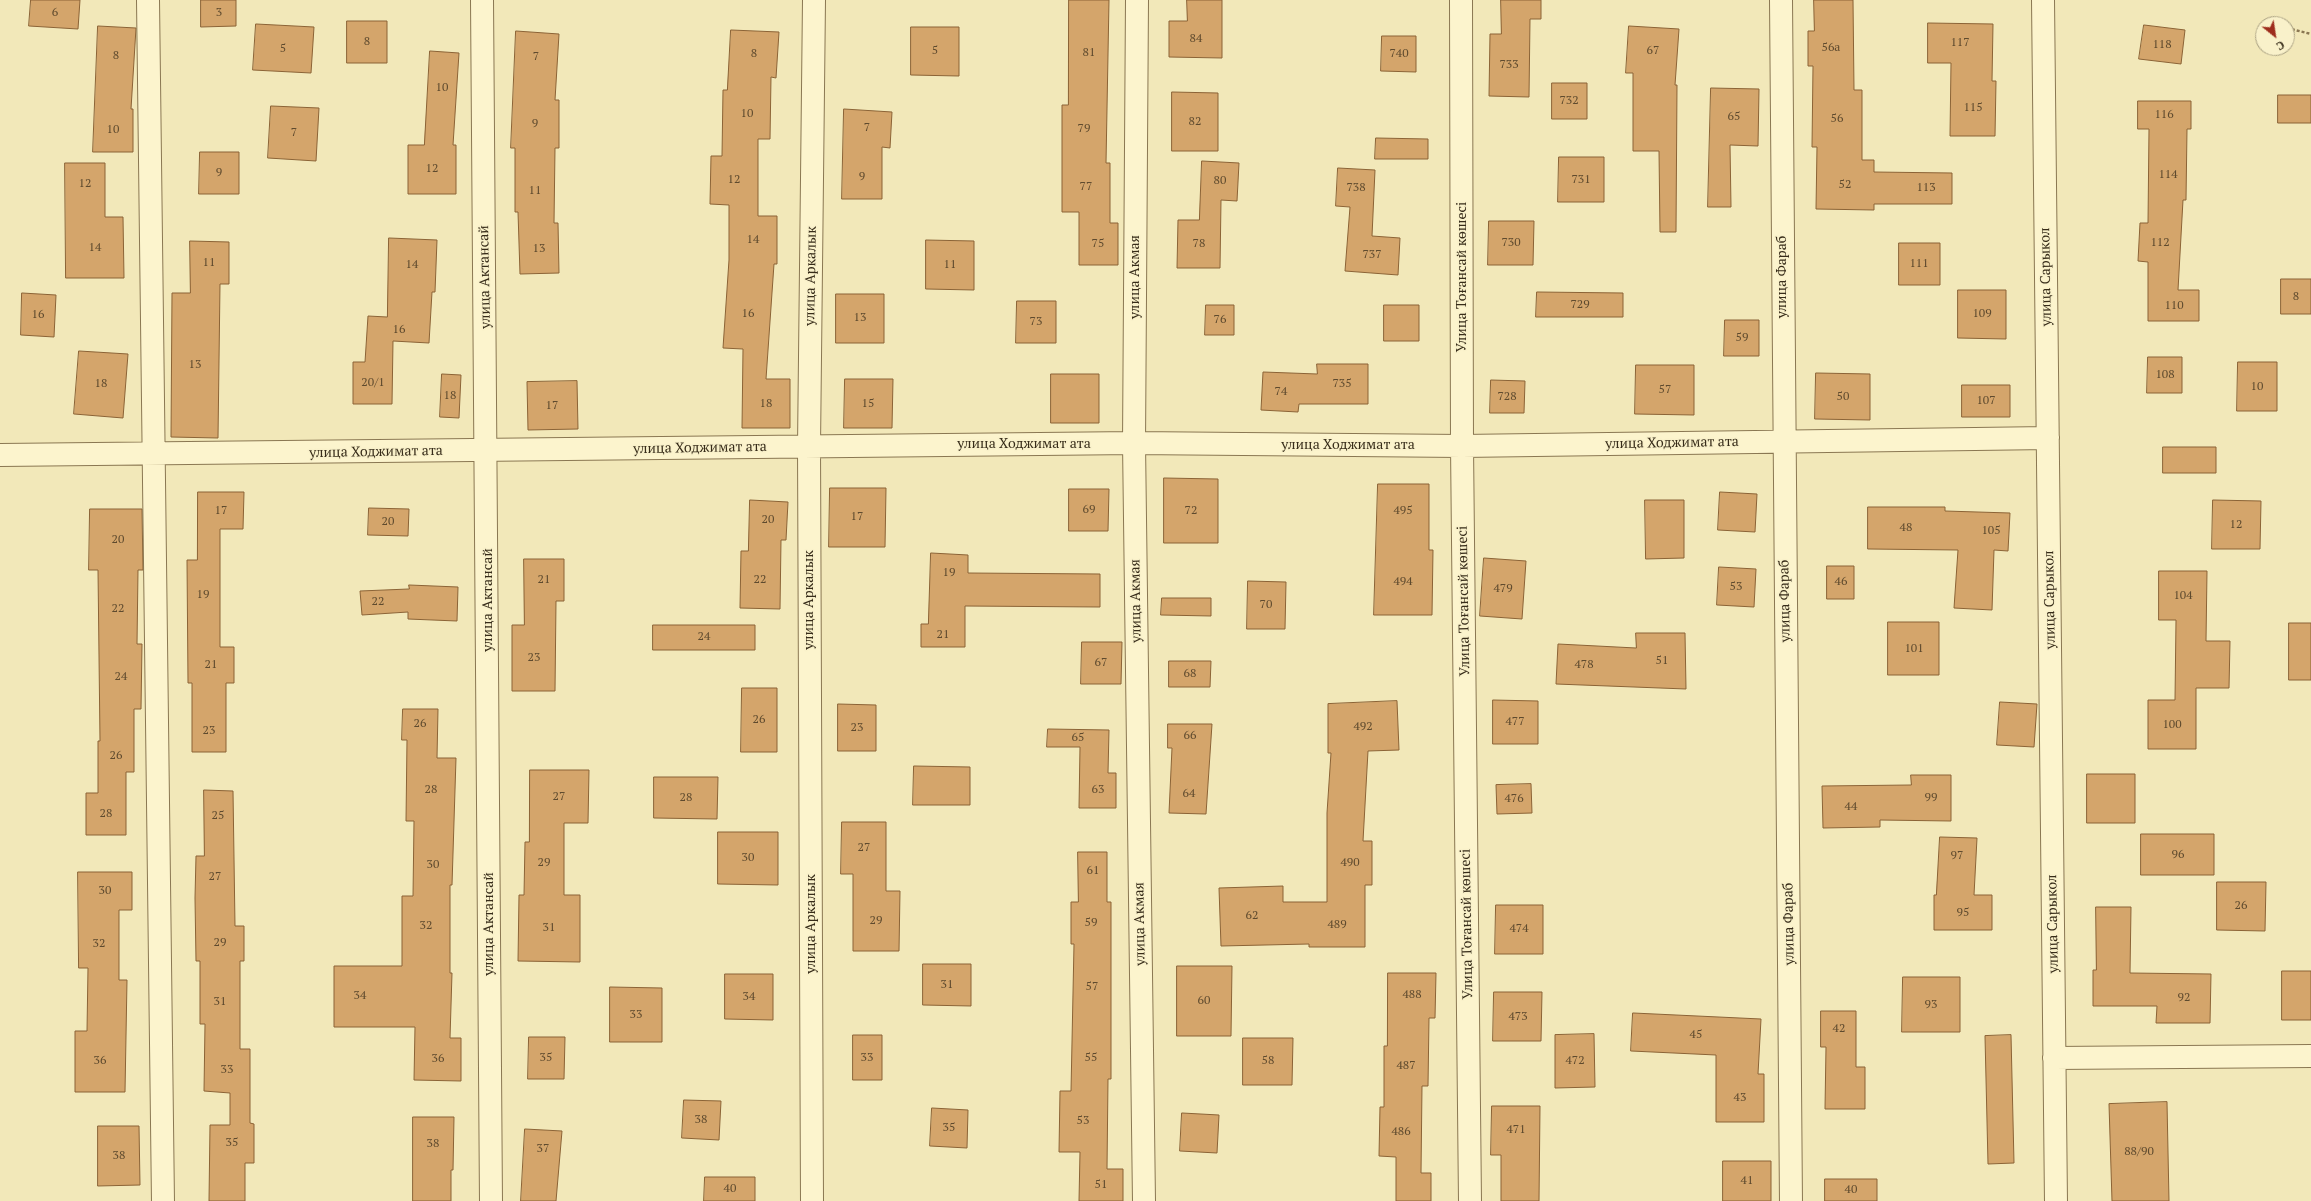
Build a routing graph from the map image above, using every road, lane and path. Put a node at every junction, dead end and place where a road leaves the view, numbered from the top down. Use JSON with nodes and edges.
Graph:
{"nodes":[{"id":1,"x":148,"y":0,"type":"edge"},
{"id":2,"x":482,"y":0,"type":"edge"},
{"id":3,"x":814,"y":0,"type":"edge"},
{"id":4,"x":1137,"y":0,"type":"edge"},
{"id":5,"x":1461,"y":0,"type":"edge"},
{"id":6,"x":1780,"y":0,"type":"edge"},
{"id":7,"x":2043,"y":0,"type":"edge"},
{"id":8,"x":2295,"y":30,"type":"edge"},
{"id":9,"x":2311,"y":34,"type":"edge"},
{"id":10,"x":2048,"y":438,"type":"junction"},
{"id":11,"x":1784,"y":441,"type":"junction"},
{"id":12,"x":1134,"y":444,"type":"junction"},
{"id":13,"x":809,"y":446,"type":"junction"},
{"id":14,"x":1462,"y":446,"type":"junction"},
{"id":15,"x":487,"y":451,"type":"junction"},
{"id":16,"x":153,"y":454,"type":"junction"},
{"id":17,"x":0,"y":456,"type":"edge"},
{"id":18,"x":2311,"y":1056,"type":"edge"},
{"id":19,"x":2054,"y":1058,"type":"junction"},
{"id":20,"x":163,"y":1201,"type":"edge"},
{"id":21,"x":491,"y":1201,"type":"edge"},
{"id":22,"x":812,"y":1201,"type":"edge"},
{"id":23,"x":1144,"y":1201,"type":"edge"},
{"id":24,"x":1470,"y":1201,"type":"edge"},
{"id":25,"x":1791,"y":1201,"type":"edge"},
{"id":26,"x":2056,"y":1201,"type":"edge"}],
"edges":[{"from":1,"to":16,"type":"street"},
{"from":2,"to":15,"type":"street","name":"улица Актансай"},
{"from":3,"to":13,"type":"street","name":"улица Аркалык"},
{"from":4,"to":12,"type":"street","name":"улица Акмая"},
{"from":5,"to":14,"type":"street","name":"Улица Тоғансай көшесі"},
{"from":6,"to":11,"type":"street","name":"улица Фараб"},
{"from":7,"to":10,"type":"street","name":"улица Сарыкол"},
{"from":8,"to":9,"type":"path"},
{"from":10,"to":11,"type":"street","name":"улица Ходжимат ата"},
{"from":10,"to":19,"type":"street","name":"улица Сарыкол"},
{"from":11,"to":14,"type":"street","name":"улица Ходжимат ата"},
{"from":11,"to":25,"type":"street","name":"улица Фараб"},
{"from":12,"to":13,"type":"street","name":"улица Ходжимат ата"},
{"from":12,"to":14,"type":"street","name":"улица Ходжимат ата"},
{"from":12,"to":23,"type":"street","name":"улица Акмая"},
{"from":13,"to":15,"type":"street","name":"улица Ходжимат ата"},
{"from":13,"to":22,"type":"street","name":"улица Аркалык"},
{"from":14,"to":24,"type":"street","name":"Улица Тоғансай көшесі"},
{"from":15,"to":16,"type":"street","name":"улица Ходжимат ата"},
{"from":15,"to":21,"type":"street","name":"улица Актансай"},
{"from":16,"to":17,"type":"street","name":"улица Ходжимат ата"},
{"from":16,"to":20,"type":"street"},
{"from":18,"to":19,"type":"street"},
{"from":19,"to":26,"type":"street","name":"улица Сарыкол"}]}
